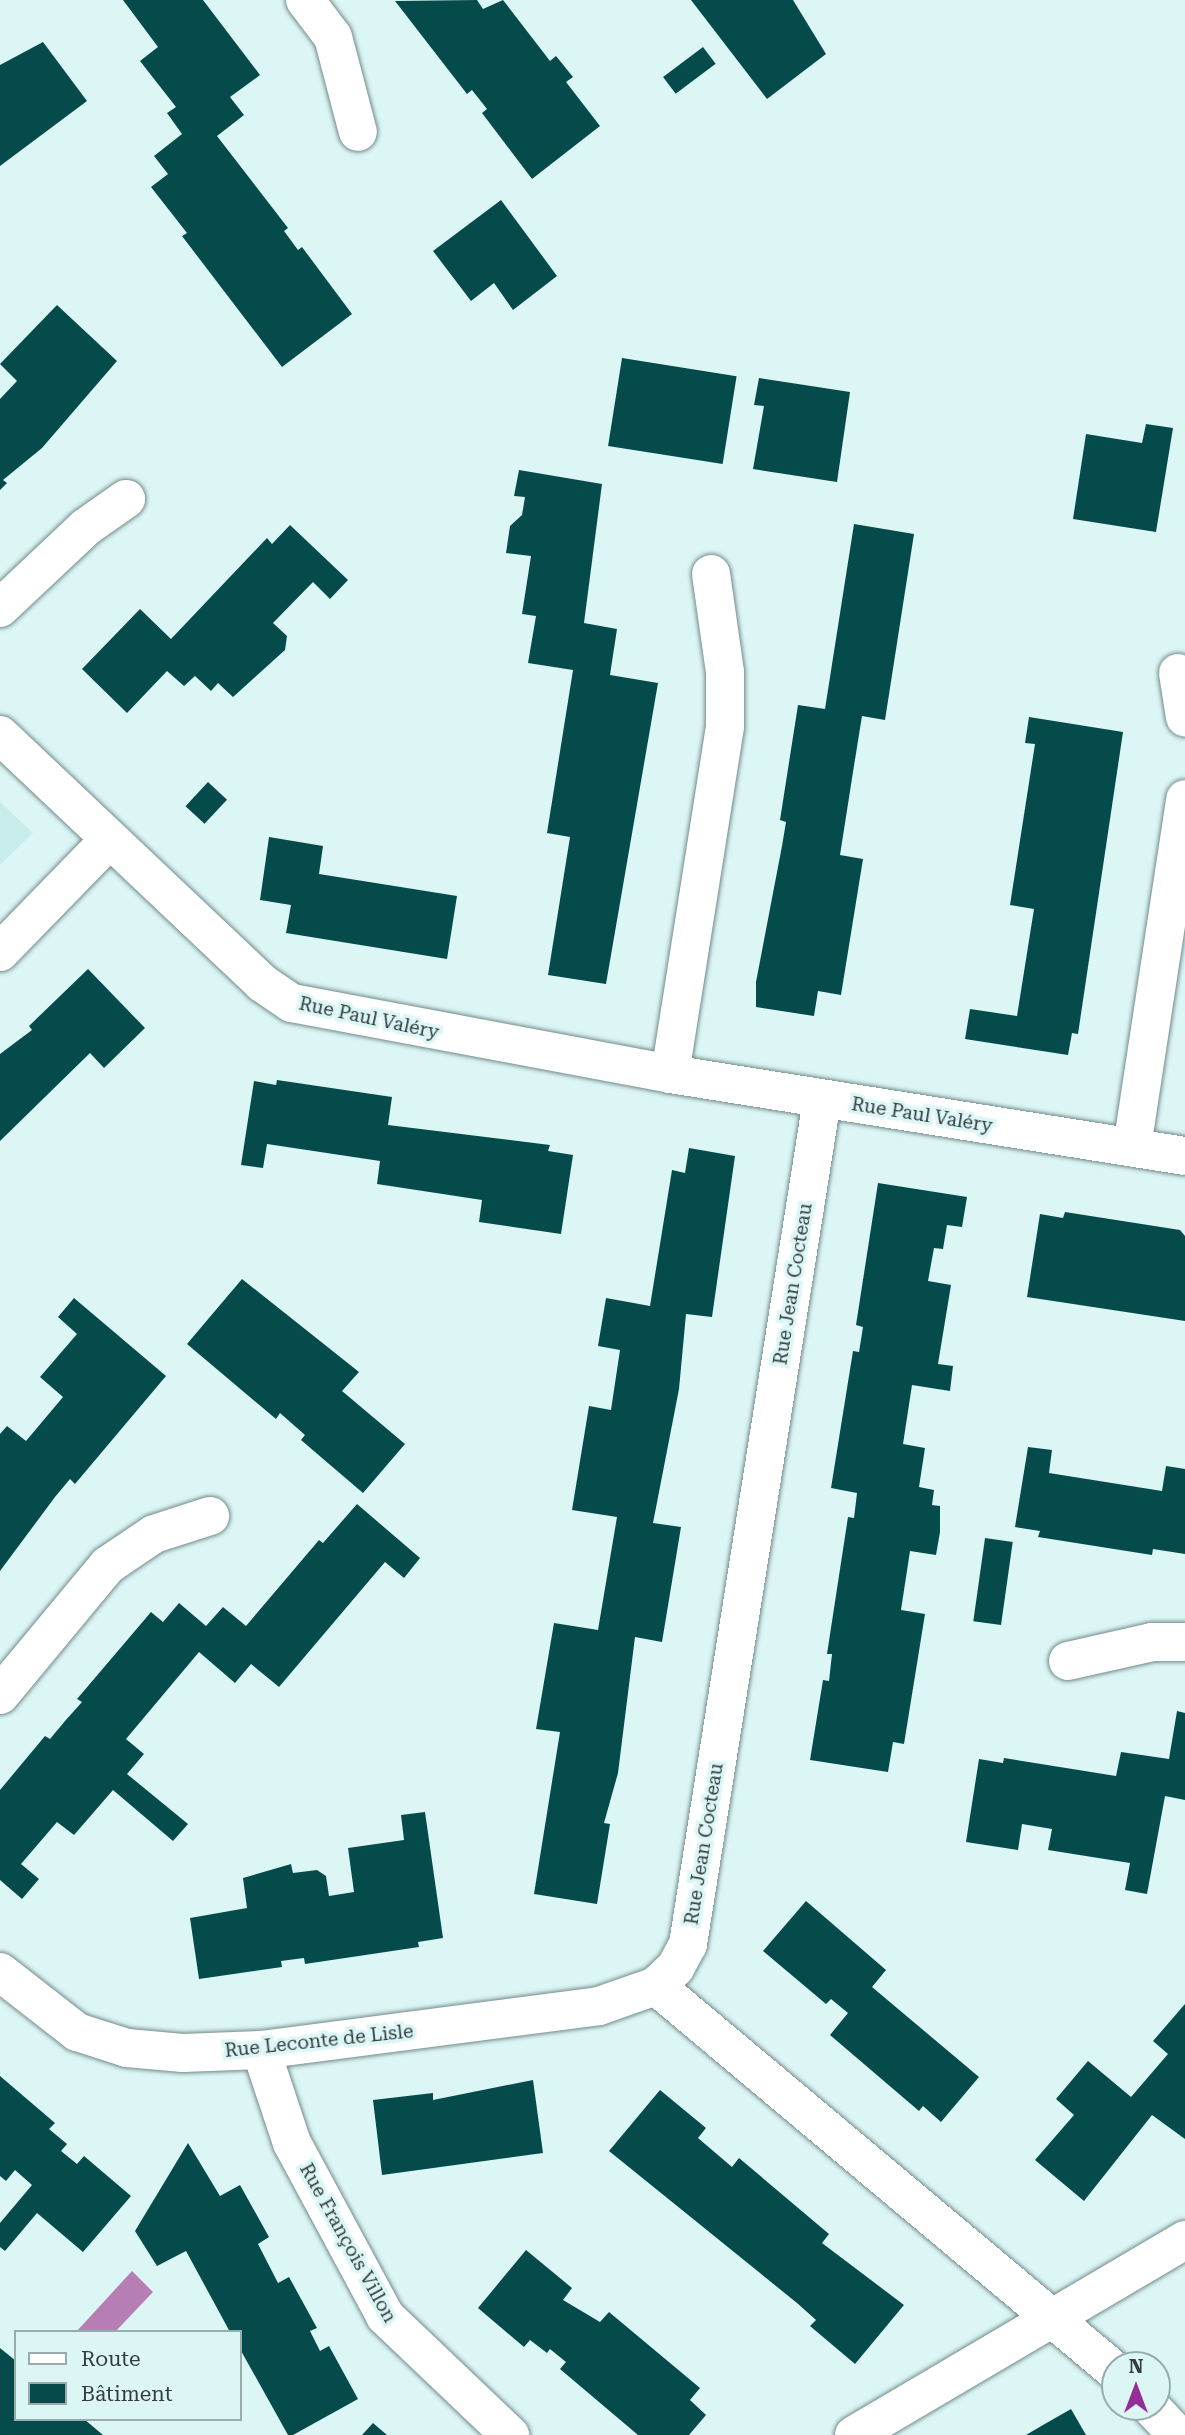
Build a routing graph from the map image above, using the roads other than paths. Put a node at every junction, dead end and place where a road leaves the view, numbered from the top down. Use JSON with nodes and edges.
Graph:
{"nodes":[{"id":1,"x":305,"y":0,"type":"edge"},
{"id":2,"x":358,"y":132,"type":"dead end"},
{"id":3,"x":126,"y":499,"type":"dead end"},
{"id":4,"x":711,"y":574,"type":"dead end"},
{"id":5,"x":0,"y":608,"type":"edge"},
{"id":6,"x":1178,"y":673,"type":"dead end"},
{"id":7,"x":1185,"y":717,"type":"edge"},
{"id":8,"x":0,"y":735,"type":"edge"},
{"id":9,"x":1185,"y":799,"type":"edge"},
{"id":10,"x":109,"y":840,"type":"junction"},
{"id":11,"x":0,"y":952,"type":"edge"},
{"id":12,"x":670,"y":1074,"type":"junction"},
{"id":13,"x":822,"y":1100,"type":"junction"},
{"id":14,"x":1132,"y":1147,"type":"junction"},
{"id":15,"x":1185,"y":1156,"type":"edge"},
{"id":16,"x":210,"y":1516,"type":"dead end"},
{"id":17,"x":1185,"y":1642,"type":"edge"},
{"id":18,"x":1068,"y":1661,"type":"dead end"},
{"id":19,"x":0,"y":1695,"type":"edge"},
{"id":20,"x":0,"y":1972,"type":"edge"},
{"id":21,"x":656,"y":1986,"type":"junction"},
{"id":22,"x":261,"y":2050,"type":"junction"},
{"id":23,"x":1185,"y":2241,"type":"edge"},
{"id":24,"x":1050,"y":2320,"type":"junction"},
{"id":25,"x":1101,"y":2360,"type":"edge"},
{"id":26,"x":1164,"y":2421,"type":"edge"},
{"id":27,"x":510,"y":2435,"type":"edge"},
{"id":28,"x":854,"y":2435,"type":"edge"},
{"id":29,"x":1177,"y":2435,"type":"edge"}],
"edges":[{"from":1,"to":2,"type":"street"},
{"from":3,"to":5,"type":"street"},
{"from":4,"to":12,"type":"street"},
{"from":6,"to":7,"type":"street"},
{"from":8,"to":10,"type":"street","name":"Rue Paul Valéry"},
{"from":9,"to":14,"type":"street"},
{"from":10,"to":11,"type":"street"},
{"from":10,"to":12,"type":"street","name":"Rue Paul Valéry"},
{"from":12,"to":13,"type":"street","name":"Rue Paul Valéry"},
{"from":13,"to":14,"type":"street","name":"Rue Paul Valéry"},
{"from":13,"to":21,"type":"street","name":"Rue Jean Cocteau"},
{"from":14,"to":15,"type":"street","name":"Rue Paul Valéry"},
{"from":16,"to":19,"type":"street"},
{"from":17,"to":18,"type":"street"},
{"from":20,"to":22,"type":"street","name":"Rue Leconte de Lisle"},
{"from":21,"to":22,"type":"street","name":"Rue Leconte de Lisle"},
{"from":21,"to":24,"type":"street"},
{"from":22,"to":27,"type":"street","name":"Rue François Villon"},
{"from":23,"to":24,"type":"street"},
{"from":24,"to":25,"type":"street"},
{"from":24,"to":28,"type":"street"},
{"from":26,"to":29,"type":"street"}]}
